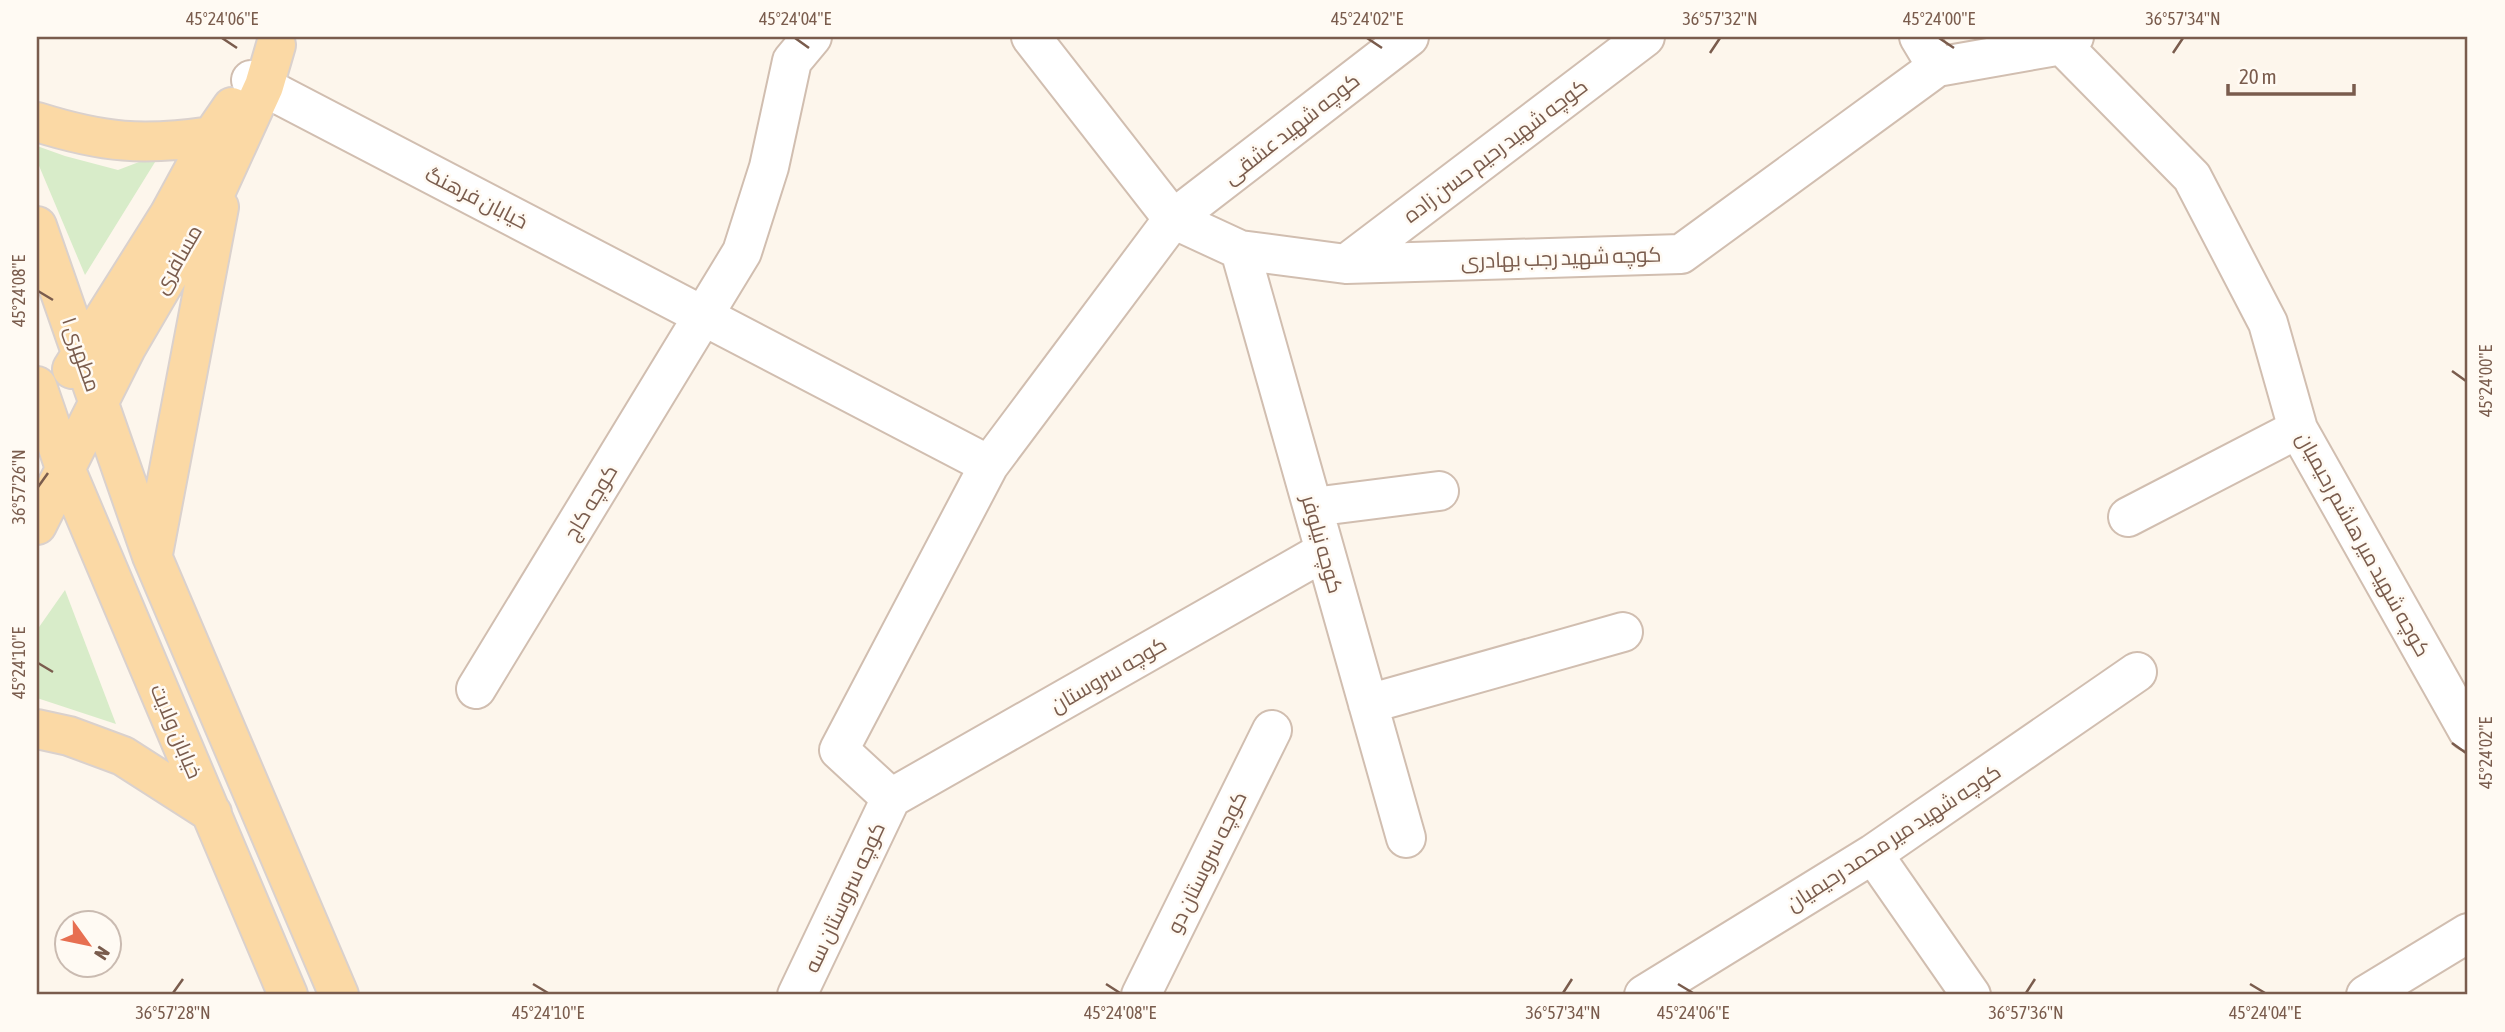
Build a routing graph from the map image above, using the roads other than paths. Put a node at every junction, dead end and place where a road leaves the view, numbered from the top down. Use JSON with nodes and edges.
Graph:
{"nodes":[{"id":1,"x":812,"y":37,"type":"edge"},
{"id":2,"x":1031,"y":37,"type":"edge"},
{"id":3,"x":1409,"y":37,"type":"edge"},
{"id":4,"x":1645,"y":37,"type":"edge"},
{"id":5,"x":279,"y":41,"type":"edge"},
{"id":6,"x":2068,"y":41,"type":"edge"},
{"id":7,"x":1928,"y":52,"type":"edge"},
{"id":8,"x":257,"y":83,"type":"junction"},
{"id":9,"x":37,"y":122,"type":"edge"},
{"id":10,"x":220,"y":150,"type":"junction"},
{"id":11,"x":1173,"y":219,"type":"junction"},
{"id":12,"x":37,"y":226,"type":"edge"},
{"id":13,"x":1240,"y":250,"type":"junction"},
{"id":14,"x":1346,"y":264,"type":"junction"},
{"id":15,"x":704,"y":314,"type":"junction"},
{"id":16,"x":82,"y":354,"type":"junction"},
{"id":17,"x":99,"y":403,"type":"junction"},
{"id":18,"x":40,"y":406,"type":"edge"},
{"id":19,"x":2298,"y":429,"type":"junction"},
{"id":20,"x":989,"y":465,"type":"junction"},
{"id":21,"x":65,"y":468,"type":"junction"},
{"id":22,"x":1438,"y":491,"type":"dead end"},
{"id":23,"x":1313,"y":507,"type":"junction"},
{"id":24,"x":2128,"y":517,"type":"dead end"},
{"id":25,"x":37,"y":525,"type":"edge"},
{"id":26,"x":1325,"y":551,"type":"junction"},
{"id":27,"x":152,"y":556,"type":"junction"},
{"id":28,"x":1623,"y":632,"type":"dead end"},
{"id":29,"x":2137,"y":672,"type":"dead end"},
{"id":30,"x":476,"y":689,"type":"dead end"},
{"id":31,"x":1368,"y":704,"type":"junction"},
{"id":32,"x":37,"y":729,"type":"edge"},
{"id":33,"x":1272,"y":730,"type":"dead end"},
{"id":34,"x":2468,"y":731,"type":"edge"},
{"id":35,"x":891,"y":798,"type":"junction"},
{"id":36,"x":212,"y":813,"type":"junction"},
{"id":37,"x":1406,"y":838,"type":"dead end"},
{"id":38,"x":1873,"y":854,"type":"junction"},
{"id":39,"x":2468,"y":933,"type":"edge"},
{"id":40,"x":288,"y":995,"type":"edge"},
{"id":41,"x":339,"y":995,"type":"edge"},
{"id":42,"x":797,"y":995,"type":"edge"},
{"id":43,"x":1141,"y":995,"type":"edge"},
{"id":44,"x":1644,"y":995,"type":"edge"},
{"id":45,"x":1971,"y":995,"type":"edge"},
{"id":46,"x":2366,"y":995,"type":"edge"}],
"edges":[{"from":1,"to":15,"type":"street"},
{"from":2,"to":11,"type":"street"},
{"from":3,"to":11,"type":"street","name":"کوچه شهید عشقی"},
{"from":4,"to":14,"type":"street","name":"کوچه شهید رحیم حسن زاده"},
{"from":5,"to":8,"type":"main road","name":"مسافری"},
{"from":6,"to":7,"type":"street","name":"کوچه شهید رجب بهادری"},
{"from":6,"to":19,"type":"street","name":"کوچه شهید میر هاشم رحیمیان"},
{"from":7,"to":14,"type":"street","name":"کوچه شهید رجب بهادری"},
{"from":8,"to":10,"type":"main road","name":"مسافری"},
{"from":8,"to":15,"type":"street","name":"خیابان فرهنگ"},
{"from":9,"to":10,"type":"main road"},
{"from":10,"to":16,"type":"main road","name":"مسافری"},
{"from":10,"to":17,"type":"main road","name":"مسافری"},
{"from":10,"to":27,"type":"main road"},
{"from":11,"to":13,"type":"street","name":"کوچه شهید رجب بهادری"},
{"from":11,"to":20,"type":"street","name":"کوچه شهید عشقی"},
{"from":12,"to":16,"type":"main road","name":"مطهری ۱"},
{"from":13,"to":14,"type":"street","name":"کوچه شهید رجب بهادری"},
{"from":13,"to":23,"type":"street","name":"کوچه نیلوفر"},
{"from":15,"to":20,"type":"street","name":"خیابان فرهنگ"},
{"from":15,"to":30,"type":"street","name":"کوچه کاج"},
{"from":16,"to":17,"type":"main road","name":"مطهری ۱"},
{"from":16,"to":18,"type":"main road","name":"مسافری"},
{"from":17,"to":21,"type":"main road","name":"مسافری"},
{"from":17,"to":27,"type":"main road","name":"مطهری ۱"},
{"from":18,"to":21,"type":"main road"},
{"from":19,"to":24,"type":"street"},
{"from":19,"to":34,"type":"street","name":"کوچه شهید میر هاشم رحیمیان"},
{"from":20,"to":35,"type":"street","name":"کوچه شهید عشقی"},
{"from":21,"to":25,"type":"main road","name":"مسافری"},
{"from":21,"to":36,"type":"main road","name":"خیابان ولایت"},
{"from":22,"to":23,"type":"street"},
{"from":23,"to":26,"type":"street","name":"کوچه نیلوفر"},
{"from":26,"to":31,"type":"street","name":"کوچه نیلوفر"},
{"from":26,"to":35,"type":"street","name":"کوچه سروستان"},
{"from":27,"to":41,"type":"main road"},
{"from":28,"to":31,"type":"street"},
{"from":29,"to":38,"type":"street","name":"کوچه شهید میر محمد رحیمیان"},
{"from":31,"to":37,"type":"street","name":"کوچه نیلوفر"},
{"from":32,"to":36,"type":"main road"},
{"from":33,"to":43,"type":"street","name":"کوچه سروستان دو"},
{"from":35,"to":42,"type":"street","name":"کوچه سروستان سه"},
{"from":36,"to":40,"type":"main road","name":"خیابان ولایت"},
{"from":38,"to":44,"type":"street","name":"کوچه شهید میر محمد رحیمیان"},
{"from":38,"to":45,"type":"street"},
{"from":39,"to":46,"type":"street"}]}
